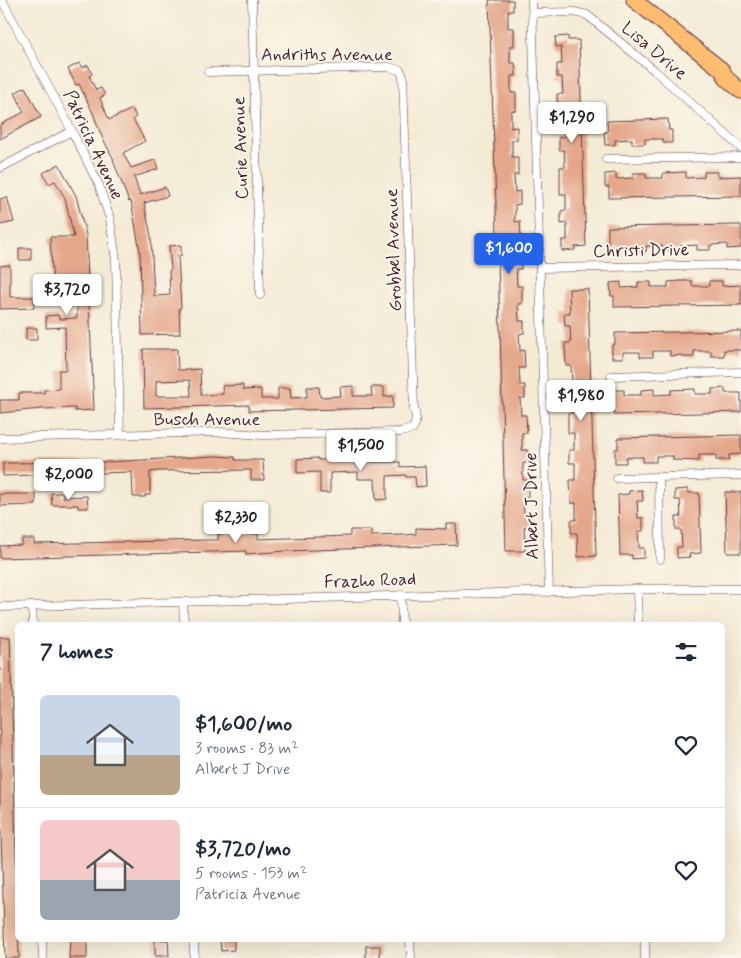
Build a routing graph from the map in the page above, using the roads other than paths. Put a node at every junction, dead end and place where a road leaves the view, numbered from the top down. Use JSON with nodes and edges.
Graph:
{"nodes":[{"id":1,"x":2,"y":0,"type":"edge"},
{"id":2,"x":252,"y":0,"type":"edge"},
{"id":3,"x":532,"y":0,"type":"edge"},
{"id":4,"x":634,"y":0,"type":"edge"},
{"id":5,"x":533,"y":13,"type":"junction"},
{"id":6,"x":400,"y":70,"type":"joint"},
{"id":7,"x":722,"y":70,"type":"junction"},
{"id":8,"x":254,"y":71,"type":"junction"},
{"id":9,"x":208,"y":72,"type":"dead end"},
{"id":10,"x":741,"y":77,"type":"edge"},
{"id":11,"x":741,"y":91,"type":"edge"},
{"id":12,"x":72,"y":131,"type":"junction"},
{"id":13,"x":741,"y":148,"type":"edge"},
{"id":14,"x":741,"y":157,"type":"edge"},
{"id":15,"x":606,"y":159,"type":"dead end"},
{"id":16,"x":0,"y":168,"type":"edge"},
{"id":17,"x":741,"y":265,"type":"edge"},
{"id":18,"x":541,"y":268,"type":"junction"},
{"id":19,"x":260,"y":295,"type":"dead end"},
{"id":20,"x":741,"y":372,"type":"edge"},
{"id":21,"x":611,"y":376,"type":"dead end"},
{"id":22,"x":413,"y":429,"type":"joint"},
{"id":23,"x":120,"y":435,"type":"junction"},
{"id":24,"x":0,"y":438,"type":"edge"},
{"id":25,"x":741,"y":475,"type":"edge"},
{"id":26,"x":659,"y":477,"type":"junction"},
{"id":27,"x":617,"y":478,"type":"dead end"},
{"id":28,"x":660,"y":560,"type":"dead end"},
{"id":29,"x":741,"y":589,"type":"edge"},
{"id":30,"x":637,"y":590,"type":"junction"},
{"id":31,"x":549,"y":592,"type":"junction"},
{"id":32,"x":401,"y":595,"type":"junction"},
{"id":33,"x":183,"y":602,"type":"junction"},
{"id":34,"x":32,"y":606,"type":"junction"},
{"id":35,"x":0,"y":607,"type":"edge"},
{"id":36,"x":32,"y":622,"type":"edge"},
{"id":37,"x":184,"y":622,"type":"edge"},
{"id":38,"x":402,"y":622,"type":"edge"},
{"id":39,"x":638,"y":622,"type":"edge"},
{"id":40,"x":42,"y":942,"type":"edge"},
{"id":41,"x":194,"y":942,"type":"edge"},
{"id":42,"x":410,"y":942,"type":"edge"},
{"id":43,"x":645,"y":942,"type":"edge"},
{"id":44,"x":42,"y":958,"type":"edge"},
{"id":45,"x":194,"y":958,"type":"edge"},
{"id":46,"x":411,"y":958,"type":"edge"},
{"id":47,"x":645,"y":958,"type":"edge"}],
"edges":[{"from":1,"to":12,"type":"street","name":"Patricia Avenue"},
{"from":2,"to":8,"type":"street","name":"Curie Avenue"},
{"from":3,"to":5,"type":"street","name":"Albert J Drive"},
{"from":4,"to":7,"type":"highway"},
{"from":5,"to":13,"type":"street","name":"Lisa Drive"},
{"from":5,"to":18,"type":"street","name":"Albert J Drive"},
{"from":6,"to":8,"type":"street","name":"Andriths Avenue"},
{"from":6,"to":22,"type":"street","name":"Grobbel Avenue"},
{"from":7,"to":10,"type":"highway"},
{"from":7,"to":11,"type":"highway"},
{"from":8,"to":9,"type":"street","name":"Andriths Avenue"},
{"from":8,"to":19,"type":"street","name":"Curie Avenue"},
{"from":12,"to":16,"type":"street"},
{"from":12,"to":23,"type":"street","name":"Patricia Avenue"},
{"from":14,"to":15,"type":"street"},
{"from":17,"to":18,"type":"street","name":"Christi Drive"},
{"from":18,"to":31,"type":"street","name":"Albert J Drive"},
{"from":20,"to":21,"type":"street"},
{"from":22,"to":23,"type":"street","name":"Busch Avenue"},
{"from":23,"to":24,"type":"street","name":"Busch Avenue"},
{"from":25,"to":26,"type":"street"},
{"from":26,"to":27,"type":"street"},
{"from":26,"to":28,"type":"street"},
{"from":29,"to":30,"type":"street","name":"Frazho Road"},
{"from":30,"to":31,"type":"street","name":"Frazho Road"},
{"from":30,"to":39,"type":"street"},
{"from":31,"to":32,"type":"street","name":"Frazho Road"},
{"from":32,"to":33,"type":"street","name":"Frazho Road"},
{"from":32,"to":38,"type":"street"},
{"from":33,"to":34,"type":"street","name":"Frazho Road"},
{"from":33,"to":37,"type":"street"},
{"from":34,"to":35,"type":"street","name":"Frazho Road"},
{"from":34,"to":36,"type":"street"},
{"from":40,"to":44,"type":"street"},
{"from":41,"to":45,"type":"street"},
{"from":42,"to":46,"type":"street"},
{"from":43,"to":47,"type":"street"}]}
